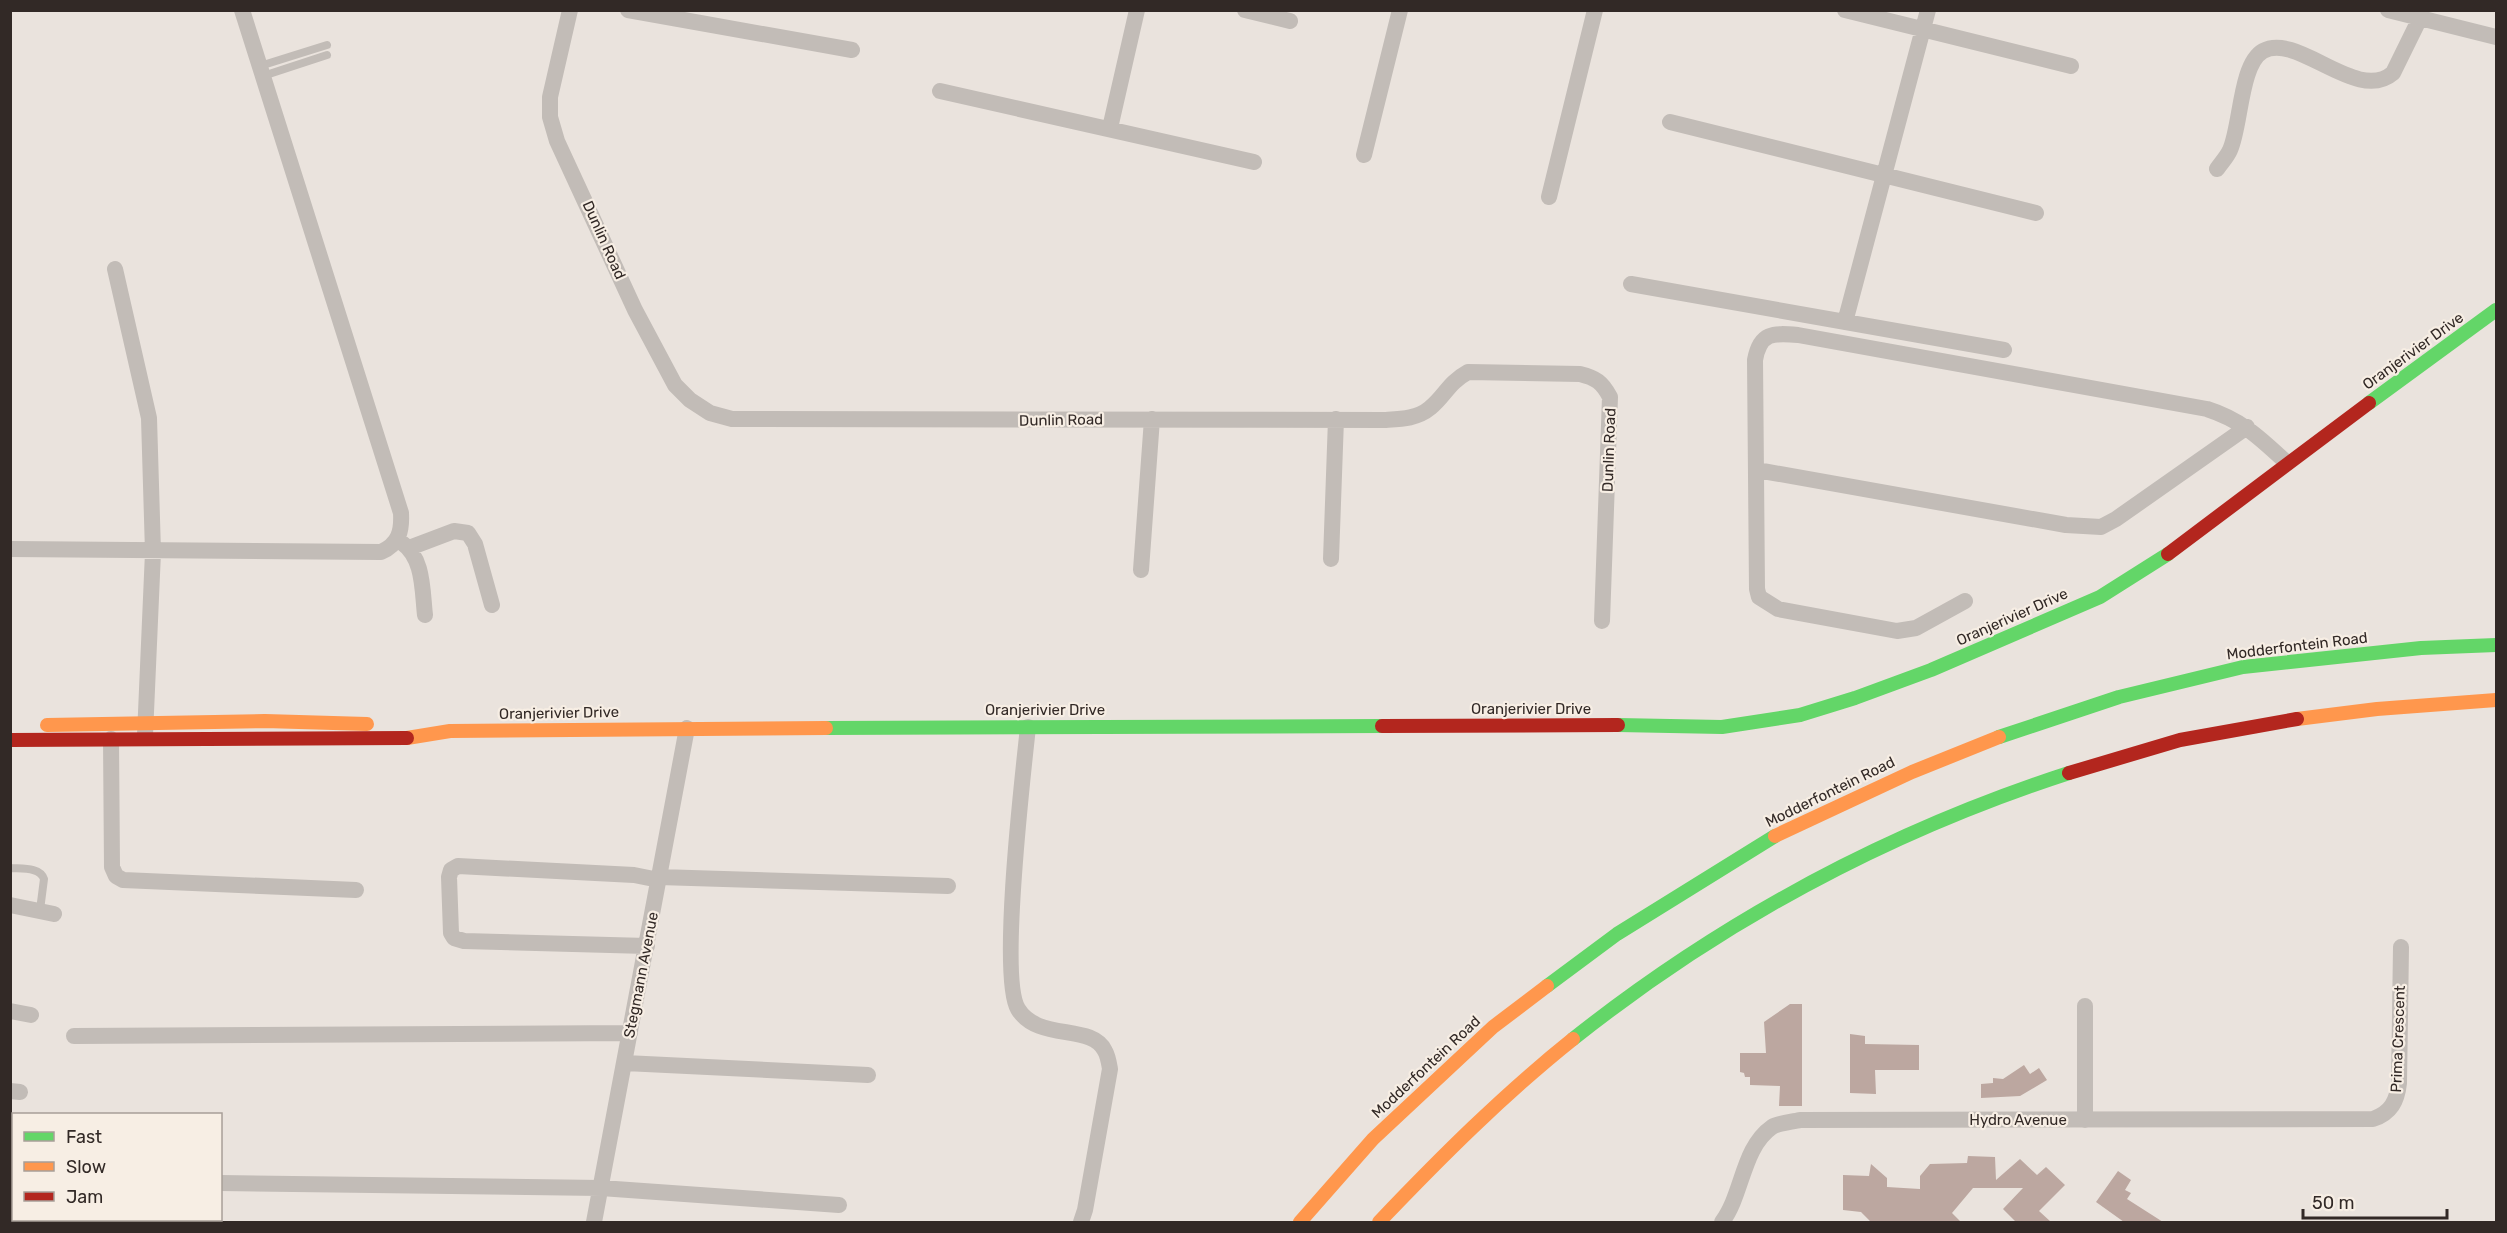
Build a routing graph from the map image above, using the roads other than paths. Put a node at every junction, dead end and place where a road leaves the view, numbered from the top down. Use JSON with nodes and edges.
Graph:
{"nodes":[{"id":1,"x":242,"y":10,"type":"edge"},
{"id":2,"x":570,"y":10,"type":"edge"},
{"id":3,"x":628,"y":10,"type":"edge"},
{"id":4,"x":1137,"y":10,"type":"edge"},
{"id":5,"x":1245,"y":10,"type":"edge"},
{"id":6,"x":1400,"y":10,"type":"edge"},
{"id":7,"x":1595,"y":10,"type":"edge"},
{"id":8,"x":1845,"y":10,"type":"edge"},
{"id":9,"x":1928,"y":10,"type":"edge"},
{"id":10,"x":2388,"y":10,"type":"edge"},
{"id":11,"x":2420,"y":18,"type":"junction"},
{"id":12,"x":1290,"y":21,"type":"dead end"},
{"id":13,"x":1923,"y":30,"type":"junction"},
{"id":14,"x":2496,"y":37,"type":"edge"},
{"id":15,"x":327,"y":50,"type":"dead end"},
{"id":16,"x":852,"y":50,"type":"dead end"},
{"id":17,"x":2071,"y":66,"type":"dead end"},
{"id":18,"x":262,"y":71,"type":"junction"},
{"id":19,"x":940,"y":91,"type":"dead end"},
{"id":20,"x":1670,"y":122,"type":"dead end"},
{"id":21,"x":1110,"y":128,"type":"junction"},
{"id":22,"x":1364,"y":155,"type":"dead end"},
{"id":23,"x":1254,"y":162,"type":"dead end"},
{"id":24,"x":2217,"y":169,"type":"dead end"},
{"id":25,"x":1886,"y":174,"type":"junction"},
{"id":26,"x":1549,"y":197,"type":"dead end"},
{"id":27,"x":2036,"y":213,"type":"dead end"},
{"id":28,"x":115,"y":269,"type":"dead end"},
{"id":29,"x":1631,"y":284,"type":"dead end"},
{"id":30,"x":2496,"y":310,"type":"edge"},
{"id":31,"x":1845,"y":322,"type":"junction"},
{"id":32,"x":2004,"y":350,"type":"dead end"},
{"id":33,"x":1152,"y":419,"type":"junction"},
{"id":34,"x":1336,"y":419,"type":"junction"},
{"id":35,"x":2247,"y":427,"type":"junction"},
{"id":36,"x":2287,"y":463,"type":"junction"},
{"id":37,"x":1757,"y":470,"type":"junction"},
{"id":38,"x":404,"y":544,"type":"junction"},
{"id":39,"x":10,"y":549,"type":"edge"},
{"id":40,"x":153,"y":552,"type":"junction"},
{"id":41,"x":1331,"y":559,"type":"dead end"},
{"id":42,"x":1141,"y":570,"type":"dead end"},
{"id":43,"x":1965,"y":602,"type":"dead end"},
{"id":44,"x":492,"y":605,"type":"dead end"},
{"id":45,"x":425,"y":615,"type":"dead end"},
{"id":46,"x":1602,"y":621,"type":"dead end"},
{"id":47,"x":2496,"y":645,"type":"edge"},
{"id":48,"x":2496,"y":700,"type":"edge"},
{"id":49,"x":145,"y":722,"type":"junction"},
{"id":50,"x":32,"y":725,"type":"dead end"},
{"id":51,"x":1028,"y":727,"type":"junction"},
{"id":52,"x":687,"y":728,"type":"junction"},
{"id":53,"x":450,"y":731,"type":"junction"},
{"id":54,"x":111,"y":739,"type":"junction"},
{"id":55,"x":145,"y":739,"type":"junction"},
{"id":56,"x":10,"y":740,"type":"edge"},
{"id":57,"x":10,"y":868,"type":"edge"},
{"id":58,"x":659,"y":878,"type":"junction"},
{"id":59,"x":948,"y":886,"type":"dead end"},
{"id":60,"x":356,"y":890,"type":"dead end"},
{"id":61,"x":10,"y":905,"type":"edge"},
{"id":62,"x":47,"y":912,"type":"joint"},
{"id":63,"x":647,"y":946,"type":"junction"},
{"id":64,"x":2401,"y":947,"type":"dead end"},
{"id":65,"x":2085,"y":1006,"type":"dead end"},
{"id":66,"x":10,"y":1011,"type":"edge"},
{"id":67,"x":31,"y":1015,"type":"dead end"},
{"id":68,"x":630,"y":1033,"type":"junction"},
{"id":69,"x":74,"y":1036,"type":"dead end"},
{"id":70,"x":625,"y":1063,"type":"junction"},
{"id":71,"x":868,"y":1075,"type":"dead end"},
{"id":72,"x":2373,"y":1119,"type":"joint"},
{"id":73,"x":2085,"y":1120,"type":"junction"},
{"id":74,"x":222,"y":1183,"type":"edge"},
{"id":75,"x":601,"y":1188,"type":"junction"},
{"id":76,"x":839,"y":1205,"type":"dead end"},
{"id":77,"x":594,"y":1222,"type":"edge"},
{"id":78,"x":1081,"y":1222,"type":"edge"},
{"id":79,"x":1300,"y":1222,"type":"edge"},
{"id":80,"x":1378,"y":1222,"type":"edge"},
{"id":81,"x":1722,"y":1222,"type":"edge"}],
"edges":[{"from":1,"to":18,"type":"street"},
{"from":2,"to":33,"type":"street","name":"Dunlin Road"},
{"from":3,"to":16,"type":"street"},
{"from":4,"to":21,"type":"street"},
{"from":5,"to":12,"type":"street"},
{"from":6,"to":22,"type":"street"},
{"from":7,"to":26,"type":"street"},
{"from":8,"to":13,"type":"street"},
{"from":9,"to":13,"type":"street"},
{"from":10,"to":11,"type":"street"},
{"from":11,"to":14,"type":"street"},
{"from":11,"to":24,"type":"street"},
{"from":13,"to":17,"type":"street"},
{"from":13,"to":25,"type":"street"},
{"from":15,"to":18,"type":"lane"},
{"from":18,"to":38,"type":"street"},
{"from":19,"to":21,"type":"street"},
{"from":20,"to":25,"type":"street"},
{"from":21,"to":23,"type":"street"},
{"from":25,"to":27,"type":"street"},
{"from":25,"to":31,"type":"street"},
{"from":28,"to":40,"type":"street"},
{"from":29,"to":31,"type":"street"},
{"from":30,"to":36,"type":"street","name":"Oranjerivier Drive"},
{"from":31,"to":32,"type":"street"},
{"from":33,"to":34,"type":"street","name":"Dunlin Road"},
{"from":33,"to":42,"type":"street"},
{"from":34,"to":41,"type":"street"},
{"from":34,"to":46,"type":"street","name":"Dunlin Road"},
{"from":35,"to":36,"type":"street"},
{"from":35,"to":37,"type":"street"},
{"from":35,"to":37,"type":"street"},
{"from":36,"to":51,"type":"street","name":"Oranjerivier Drive"},
{"from":37,"to":43,"type":"street"},
{"from":38,"to":40,"type":"street"},
{"from":38,"to":44,"type":"street"},
{"from":38,"to":45,"type":"street"},
{"from":39,"to":40,"type":"street"},
{"from":40,"to":49,"type":"street"},
{"from":47,"to":79,"type":"street","name":"Modderfontein Road"},
{"from":48,"to":80,"type":"street"},
{"from":49,"to":50,"type":"street","name":"Oranjerivier Drive"},
{"from":49,"to":53,"type":"street","name":"Oranjerivier Drive"},
{"from":49,"to":55,"type":"street"},
{"from":51,"to":52,"type":"street","name":"Oranjerivier Drive"},
{"from":51,"to":78,"type":"street"},
{"from":52,"to":53,"type":"street","name":"Oranjerivier Drive"},
{"from":52,"to":58,"type":"street","name":"Stegmann Avenue"},
{"from":53,"to":55,"type":"street","name":"Oranjerivier Drive"},
{"from":54,"to":55,"type":"street","name":"Oranjerivier Drive"},
{"from":54,"to":56,"type":"street","name":"Oranjerivier Drive"},
{"from":54,"to":60,"type":"street"},
{"from":57,"to":62,"type":"lane"},
{"from":58,"to":59,"type":"street"},
{"from":58,"to":63,"type":"street","name":"Stegmann Avenue"},
{"from":58,"to":63,"type":"street"},
{"from":61,"to":62,"type":"street"},
{"from":63,"to":68,"type":"street","name":"Stegmann Avenue"},
{"from":64,"to":72,"type":"street","name":"Prima Crescent"},
{"from":65,"to":73,"type":"street"},
{"from":66,"to":67,"type":"street"},
{"from":68,"to":69,"type":"street"},
{"from":68,"to":70,"type":"street","name":"Stegmann Avenue"},
{"from":70,"to":71,"type":"street"},
{"from":70,"to":75,"type":"street","name":"Stegmann Avenue"},
{"from":72,"to":73,"type":"street","name":"Hydro Avenue"},
{"from":73,"to":81,"type":"street","name":"Hydro Avenue"},
{"from":74,"to":75,"type":"street"},
{"from":75,"to":76,"type":"street"},
{"from":75,"to":77,"type":"street","name":"Stegmann Avenue"}]}
